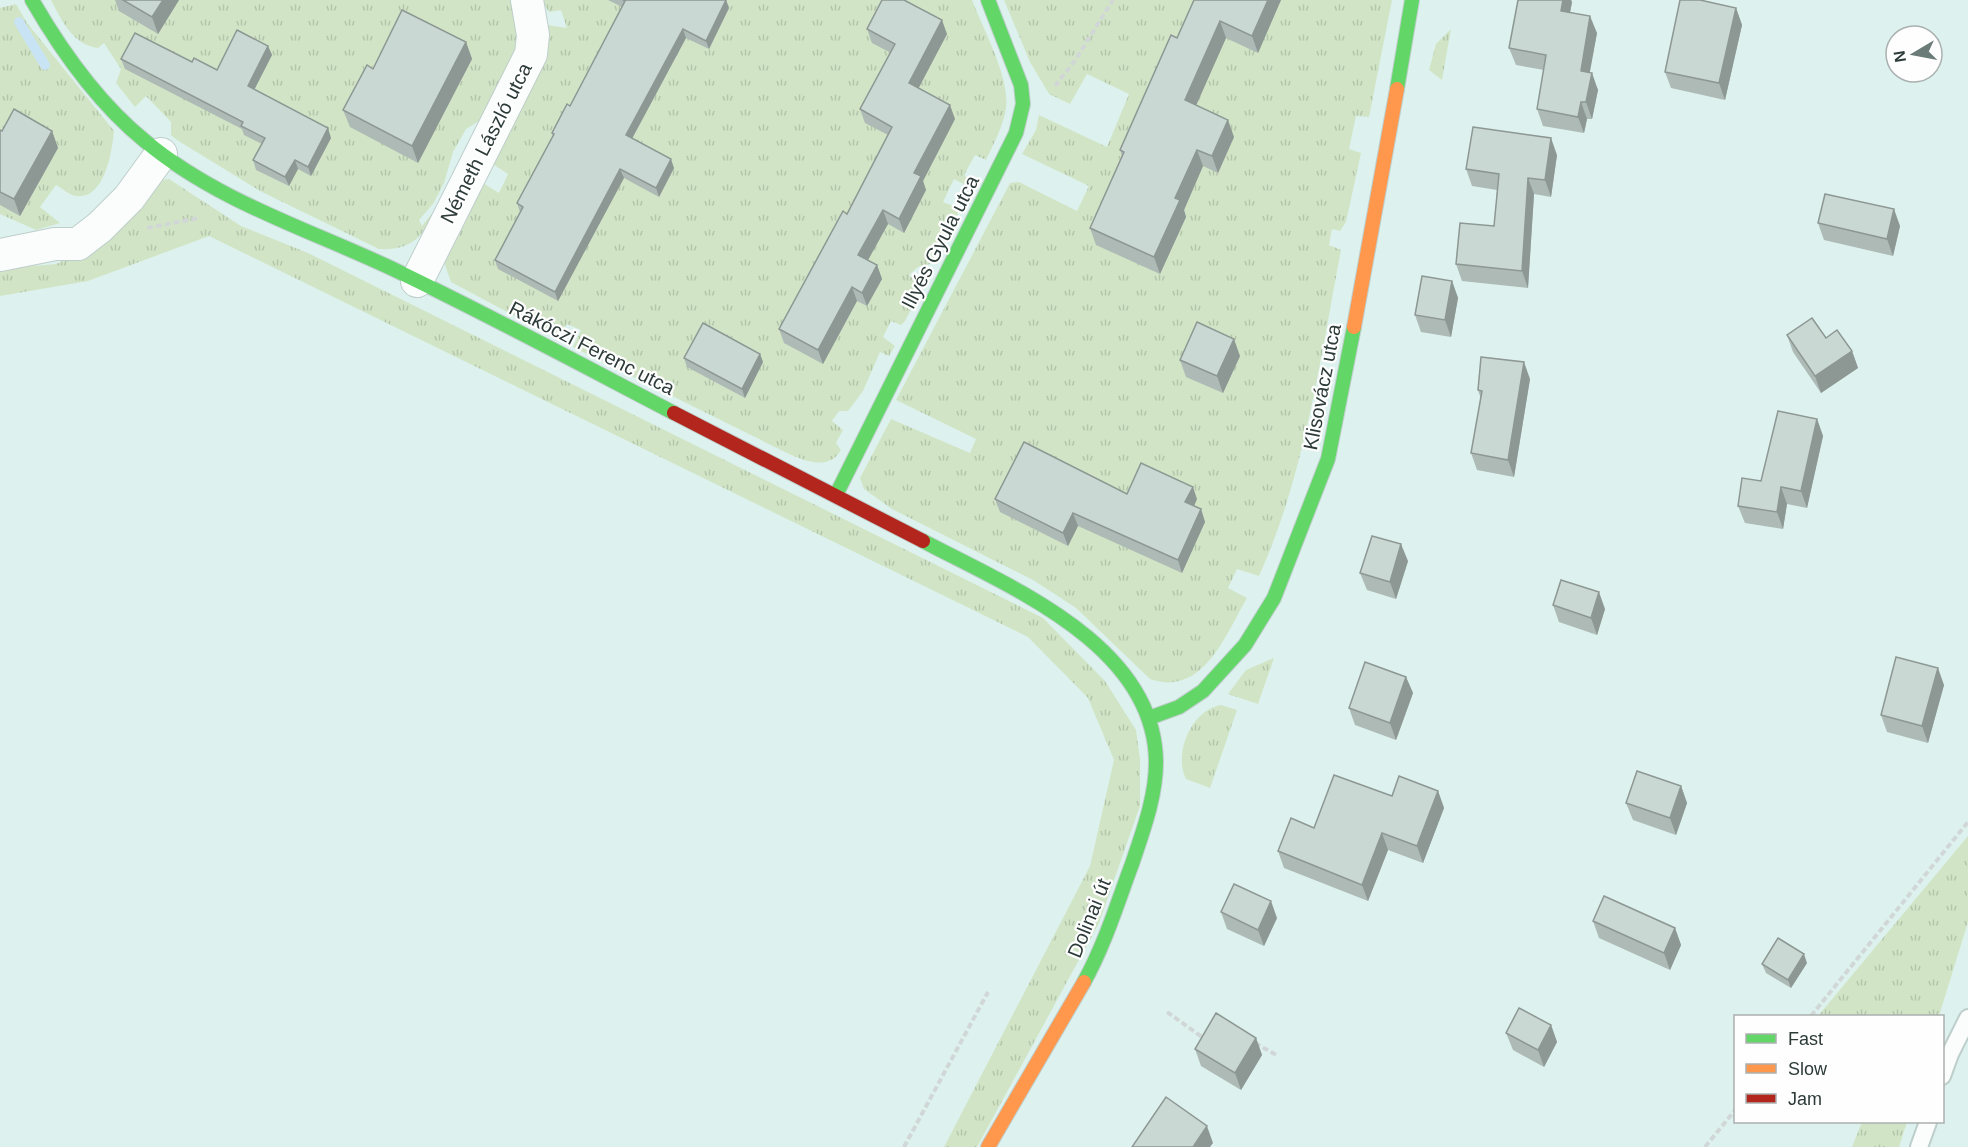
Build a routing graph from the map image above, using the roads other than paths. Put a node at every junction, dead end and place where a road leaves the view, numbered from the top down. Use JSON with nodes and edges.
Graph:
{"nodes":[{"id":1,"x":32,"y":0,"type":"edge"},
{"id":2,"x":527,"y":0,"type":"edge"},
{"id":3,"x":988,"y":0,"type":"edge"},
{"id":4,"x":1412,"y":0,"type":"edge"},
{"id":5,"x":161,"y":154,"type":"junction"},
{"id":6,"x":0,"y":236,"type":"edge"},
{"id":7,"x":14,"y":253,"type":"edge"},
{"id":8,"x":417,"y":281,"type":"junction"},
{"id":9,"x":837,"y":495,"type":"junction"},
{"id":10,"x":1149,"y":718,"type":"junction"},
{"id":11,"x":1968,"y":1018,"type":"edge"},
{"id":12,"x":1944,"y":1070,"type":"edge"},
{"id":13,"x":1928,"y":1123,"type":"edge"},
{"id":14,"x":988,"y":1147,"type":"edge"},
{"id":15,"x":1919,"y":1147,"type":"edge"}],
"edges":[{"from":1,"to":5,"type":"street","name":"Rákóczi Ferenc utca"},
{"from":2,"to":8,"type":"street","name":"Németh László utca"},
{"from":3,"to":9,"type":"street","name":"Illyés Gyula utca"},
{"from":4,"to":10,"type":"street","name":"Klisovácz utca"},
{"from":5,"to":7,"type":"street"},
{"from":5,"to":8,"type":"street","name":"Rákóczi Ferenc utca"},
{"from":6,"to":7,"type":"street"},
{"from":8,"to":9,"type":"street","name":"Rákóczi Ferenc utca"},
{"from":9,"to":10,"type":"street","name":"Rákóczi Ferenc utca"},
{"from":10,"to":14,"type":"street","name":"Dolinai út"},
{"from":11,"to":12,"type":"lane"},
{"from":13,"to":15,"type":"lane"}]}
